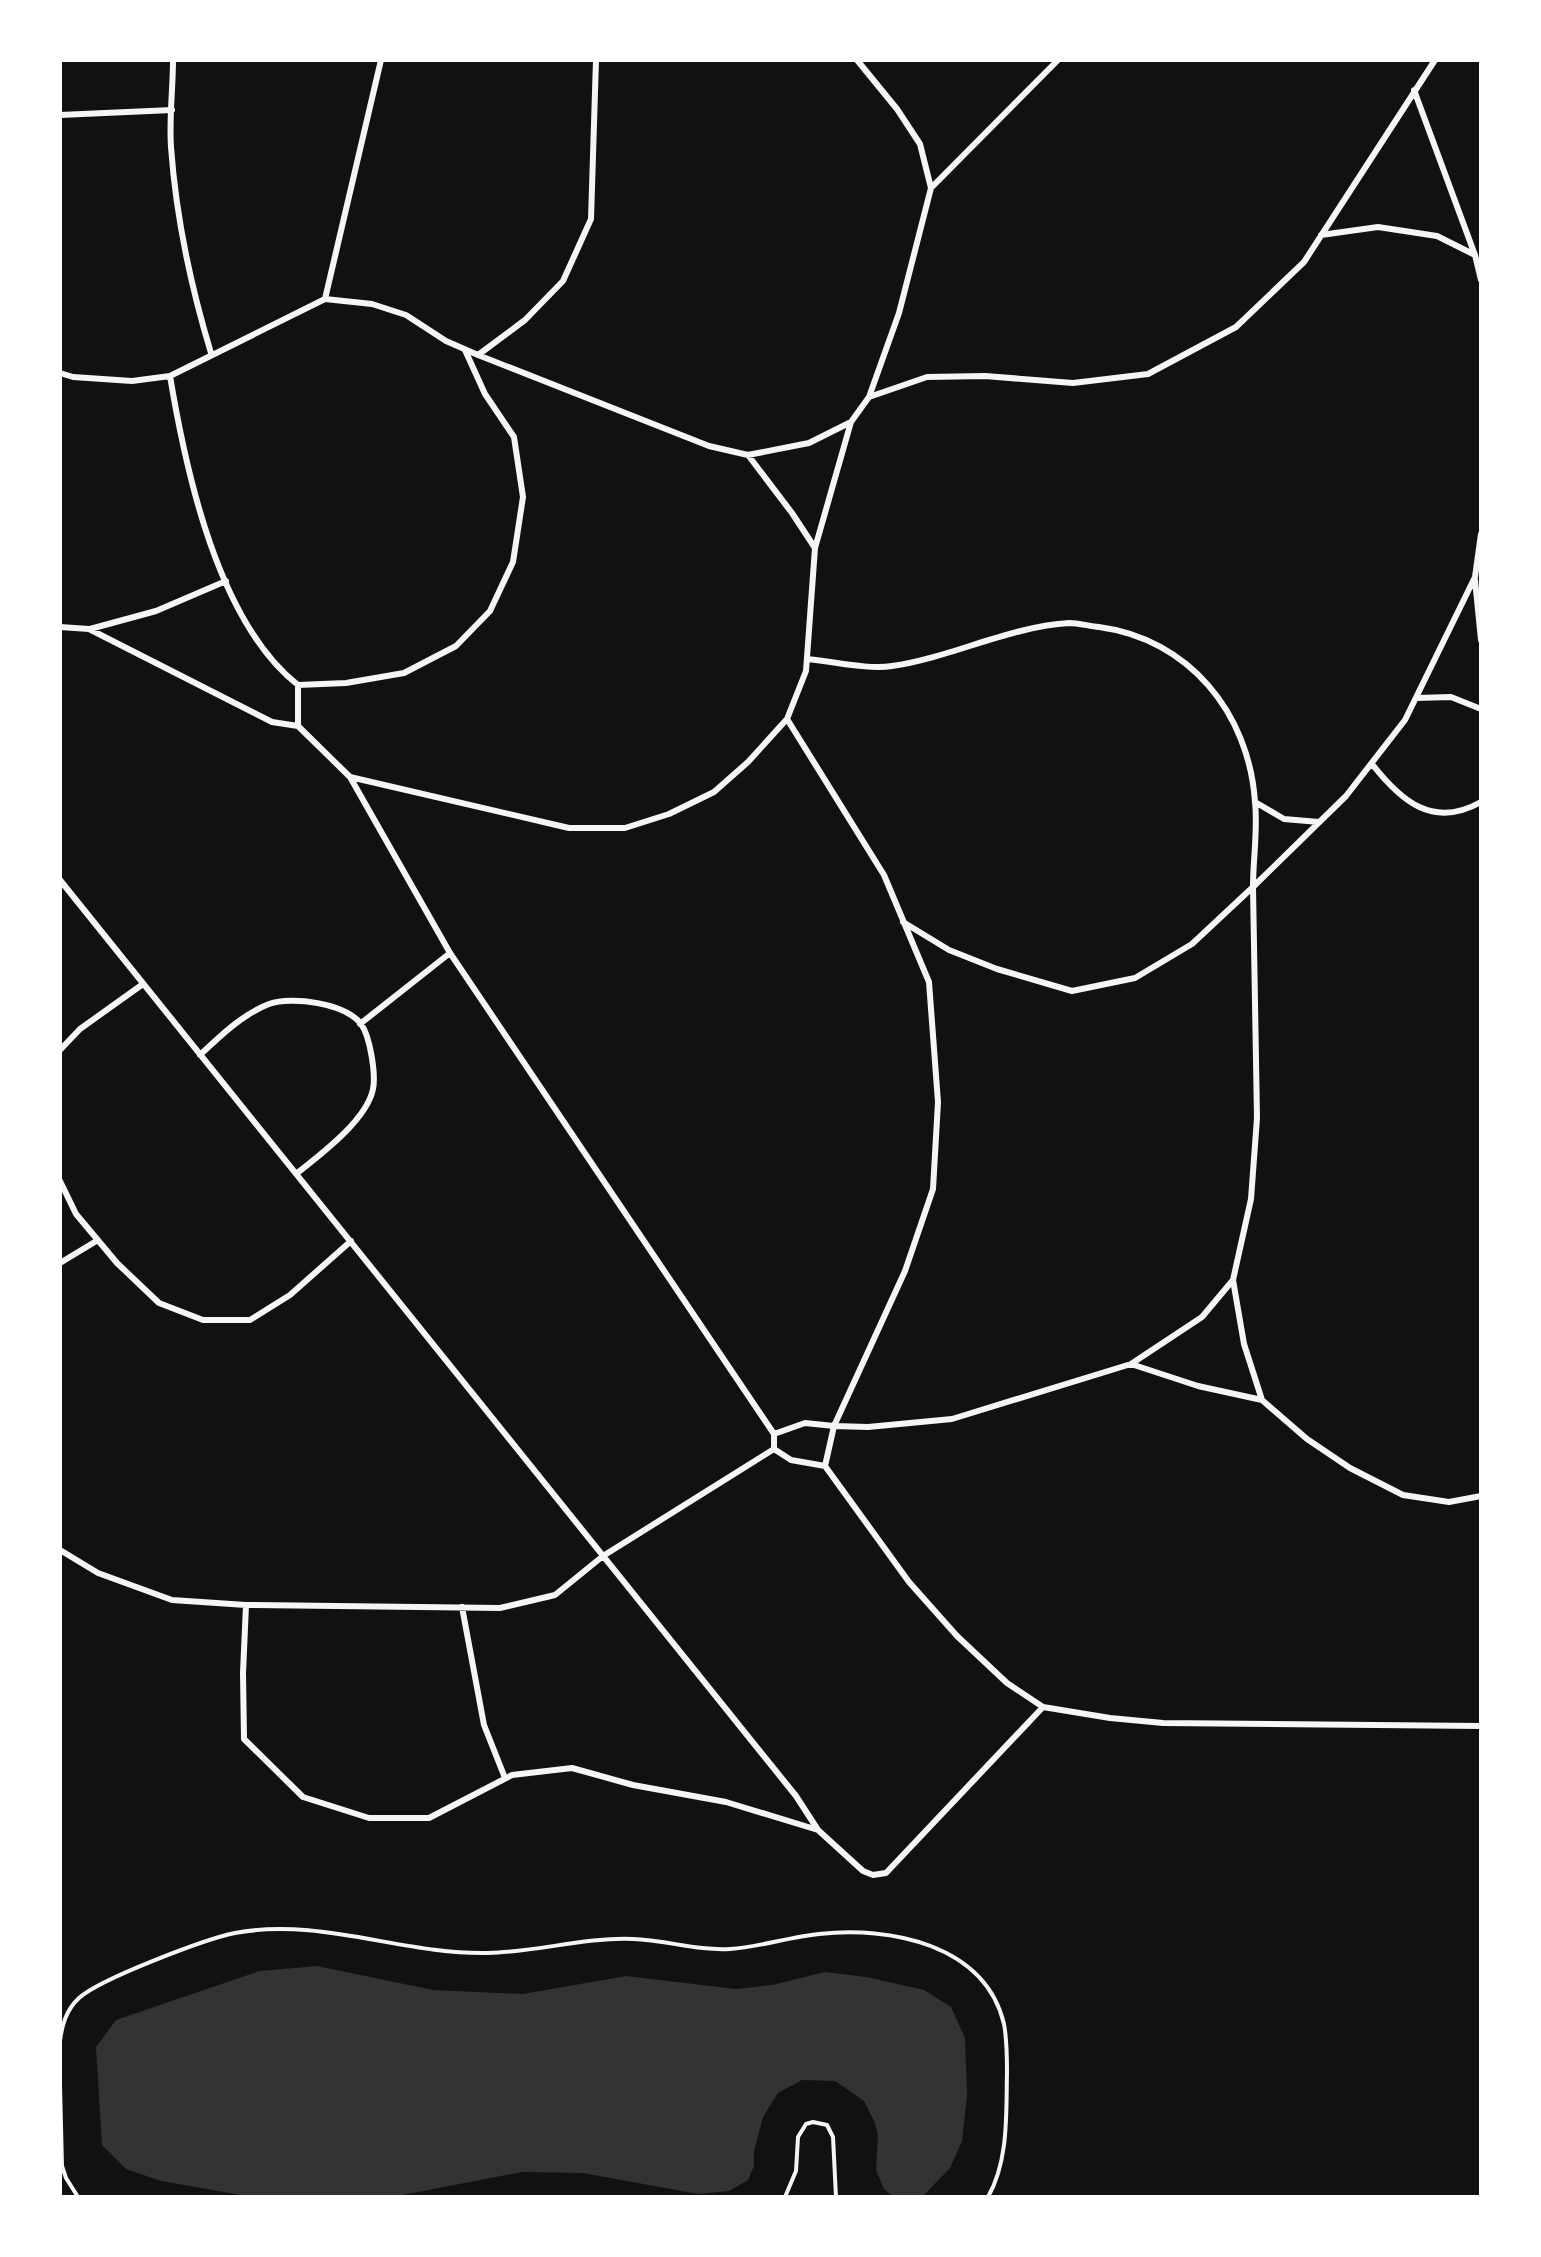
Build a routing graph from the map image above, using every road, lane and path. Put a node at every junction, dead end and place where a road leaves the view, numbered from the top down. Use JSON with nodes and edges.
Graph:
{"nodes":[{"id":1,"x":173,"y":60,"type":"edge"},
{"id":2,"x":381,"y":60,"type":"edge"},
{"id":3,"x":596,"y":60,"type":"edge"},
{"id":4,"x":857,"y":60,"type":"edge"},
{"id":5,"x":1058,"y":60,"type":"edge"},
{"id":6,"x":1430,"y":61,"type":"edge"},
{"id":7,"x":1414,"y":90,"type":"junction"},
{"id":8,"x":172,"y":110,"type":"junction"},
{"id":9,"x":60,"y":115,"type":"edge"},
{"id":10,"x":931,"y":188,"type":"junction"},
{"id":11,"x":1321,"y":235,"type":"junction"},
{"id":12,"x":1475,"y":255,"type":"junction"},
{"id":13,"x":1481,"y":280,"type":"edge"},
{"id":14,"x":325,"y":299,"type":"junction"},
{"id":15,"x":465,"y":349,"type":"junction"},
{"id":16,"x":211,"y":353,"type":"junction"},
{"id":17,"x":478,"y":355,"type":"junction"},
{"id":18,"x":60,"y":373,"type":"edge"},
{"id":19,"x":170,"y":376,"type":"junction"},
{"id":20,"x":869,"y":397,"type":"junction"},
{"id":21,"x":851,"y":422,"type":"junction"},
{"id":22,"x":748,"y":455,"type":"junction"},
{"id":23,"x":1481,"y":534,"type":"edge"},
{"id":24,"x":815,"y":548,"type":"junction"},
{"id":25,"x":1475,"y":577,"type":"junction"},
{"id":26,"x":226,"y":581,"type":"junction"},
{"id":27,"x":60,"y":627,"type":"edge"},
{"id":28,"x":89,"y":629,"type":"junction"},
{"id":29,"x":1481,"y":640,"type":"edge"},
{"id":30,"x":807,"y":659,"type":"junction"},
{"id":31,"x":298,"y":685,"type":"junction"},
{"id":32,"x":1416,"y":698,"type":"junction"},
{"id":33,"x":1481,"y":709,"type":"edge"},
{"id":34,"x":787,"y":719,"type":"junction"},
{"id":35,"x":298,"y":726,"type":"junction"},
{"id":36,"x":1372,"y":764,"type":"junction"},
{"id":37,"x":350,"y":777,"type":"junction"},
{"id":38,"x":1255,"y":802,"type":"junction"},
{"id":39,"x":1481,"y":802,"type":"edge"},
{"id":40,"x":1319,"y":822,"type":"junction"},
{"id":41,"x":60,"y":880,"type":"edge"},
{"id":42,"x":1253,"y":887,"type":"junction"},
{"id":43,"x":903,"y":922,"type":"junction"},
{"id":44,"x":450,"y":953,"type":"junction"},
{"id":45,"x":143,"y":984,"type":"junction"},
{"id":46,"x":360,"y":1024,"type":"junction"},
{"id":47,"x":60,"y":1050,"type":"edge"},
{"id":48,"x":200,"y":1055,"type":"junction"},
{"id":49,"x":296,"y":1174,"type":"junction"},
{"id":50,"x":60,"y":1181,"type":"edge"},
{"id":51,"x":98,"y":1240,"type":"junction"},
{"id":52,"x":351,"y":1241,"type":"junction"},
{"id":53,"x":60,"y":1263,"type":"edge"},
{"id":54,"x":1233,"y":1280,"type":"junction"},
{"id":55,"x":1131,"y":1364,"type":"junction"},
{"id":56,"x":1262,"y":1400,"type":"junction"},
{"id":57,"x":834,"y":1426,"type":"junction"},
{"id":58,"x":774,"y":1434,"type":"junction"},
{"id":59,"x":774,"y":1449,"type":"junction"},
{"id":60,"x":825,"y":1466,"type":"junction"},
{"id":61,"x":1481,"y":1496,"type":"edge"},
{"id":62,"x":60,"y":1550,"type":"edge"},
{"id":63,"x":603,"y":1556,"type":"junction"},
{"id":64,"x":246,"y":1605,"type":"junction"},
{"id":65,"x":462,"y":1607,"type":"junction"},
{"id":66,"x":1043,"y":1707,"type":"junction"},
{"id":67,"x":1481,"y":1726,"type":"edge"},
{"id":68,"x":505,"y":1778,"type":"junction"},
{"id":69,"x":818,"y":1830,"type":"junction"},
{"id":70,"x":60,"y":2041,"type":"edge"},
{"id":71,"x":60,"y":2085,"type":"edge"},
{"id":72,"x":78,"y":2197,"type":"edge"},
{"id":73,"x":785,"y":2197,"type":"edge"},
{"id":74,"x":836,"y":2197,"type":"edge"},
{"id":75,"x":988,"y":2197,"type":"edge"}],
"edges":[{"from":1,"to":8,"type":"lane"},
{"from":2,"to":14,"type":"lane"},
{"from":3,"to":17,"type":"lane"},
{"from":4,"to":10,"type":"lane"},
{"from":5,"to":10,"type":"lane"},
{"from":6,"to":7,"type":"lane"},
{"from":7,"to":11,"type":"lane"},
{"from":7,"to":12,"type":"lane"},
{"from":8,"to":9,"type":"lane"},
{"from":8,"to":16,"type":"lane"},
{"from":10,"to":20,"type":"lane"},
{"from":11,"to":12,"type":"lane"},
{"from":11,"to":20,"type":"lane"},
{"from":12,"to":13,"type":"lane"},
{"from":14,"to":15,"type":"lane"},
{"from":14,"to":16,"type":"lane"},
{"from":15,"to":17,"type":"lane"},
{"from":15,"to":31,"type":"lane"},
{"from":16,"to":19,"type":"lane"},
{"from":17,"to":22,"type":"lane"},
{"from":18,"to":19,"type":"lane"},
{"from":19,"to":26,"type":"lane"},
{"from":20,"to":21,"type":"lane"},
{"from":21,"to":22,"type":"lane"},
{"from":21,"to":24,"type":"lane"},
{"from":22,"to":24,"type":"lane"},
{"from":23,"to":25,"type":"lane"},
{"from":24,"to":30,"type":"lane"},
{"from":25,"to":29,"type":"lane"},
{"from":25,"to":32,"type":"lane"},
{"from":26,"to":28,"type":"lane"},
{"from":26,"to":31,"type":"lane"},
{"from":27,"to":28,"type":"lane"},
{"from":28,"to":35,"type":"lane"},
{"from":30,"to":34,"type":"lane"},
{"from":30,"to":38,"type":"lane"},
{"from":31,"to":35,"type":"lane"},
{"from":32,"to":33,"type":"lane"},
{"from":32,"to":36,"type":"lane"},
{"from":34,"to":37,"type":"lane"},
{"from":34,"to":43,"type":"lane"},
{"from":35,"to":37,"type":"lane"},
{"from":36,"to":39,"type":"lane"},
{"from":36,"to":40,"type":"lane"},
{"from":37,"to":44,"type":"lane"},
{"from":38,"to":40,"type":"lane"},
{"from":38,"to":42,"type":"lane"},
{"from":40,"to":42,"type":"lane"},
{"from":41,"to":45,"type":"lane"},
{"from":42,"to":43,"type":"lane"},
{"from":42,"to":54,"type":"lane"},
{"from":43,"to":57,"type":"lane"},
{"from":44,"to":46,"type":"lane"},
{"from":44,"to":58,"type":"lane"},
{"from":45,"to":47,"type":"lane"},
{"from":45,"to":48,"type":"lane"},
{"from":46,"to":48,"type":"lane"},
{"from":46,"to":49,"type":"lane"},
{"from":48,"to":49,"type":"lane"},
{"from":49,"to":52,"type":"lane"},
{"from":50,"to":51,"type":"lane"},
{"from":51,"to":52,"type":"lane"},
{"from":51,"to":53,"type":"lane"},
{"from":52,"to":63,"type":"lane"},
{"from":54,"to":55,"type":"lane"},
{"from":54,"to":56,"type":"lane"},
{"from":55,"to":56,"type":"lane"},
{"from":55,"to":57,"type":"lane"},
{"from":56,"to":61,"type":"lane"},
{"from":57,"to":58,"type":"lane"},
{"from":57,"to":60,"type":"lane"},
{"from":58,"to":59,"type":"lane"},
{"from":59,"to":60,"type":"lane"},
{"from":59,"to":63,"type":"lane"},
{"from":60,"to":66,"type":"lane"},
{"from":62,"to":64,"type":"lane"},
{"from":63,"to":65,"type":"lane"},
{"from":63,"to":69,"type":"lane"},
{"from":64,"to":65,"type":"lane"},
{"from":64,"to":68,"type":"lane"},
{"from":65,"to":68,"type":"lane"},
{"from":66,"to":67,"type":"lane"},
{"from":66,"to":69,"type":"lane"},
{"from":68,"to":69,"type":"lane"},
{"from":70,"to":75,"type":"path"},
{"from":71,"to":72,"type":"path"},
{"from":73,"to":74,"type":"path"}]}
